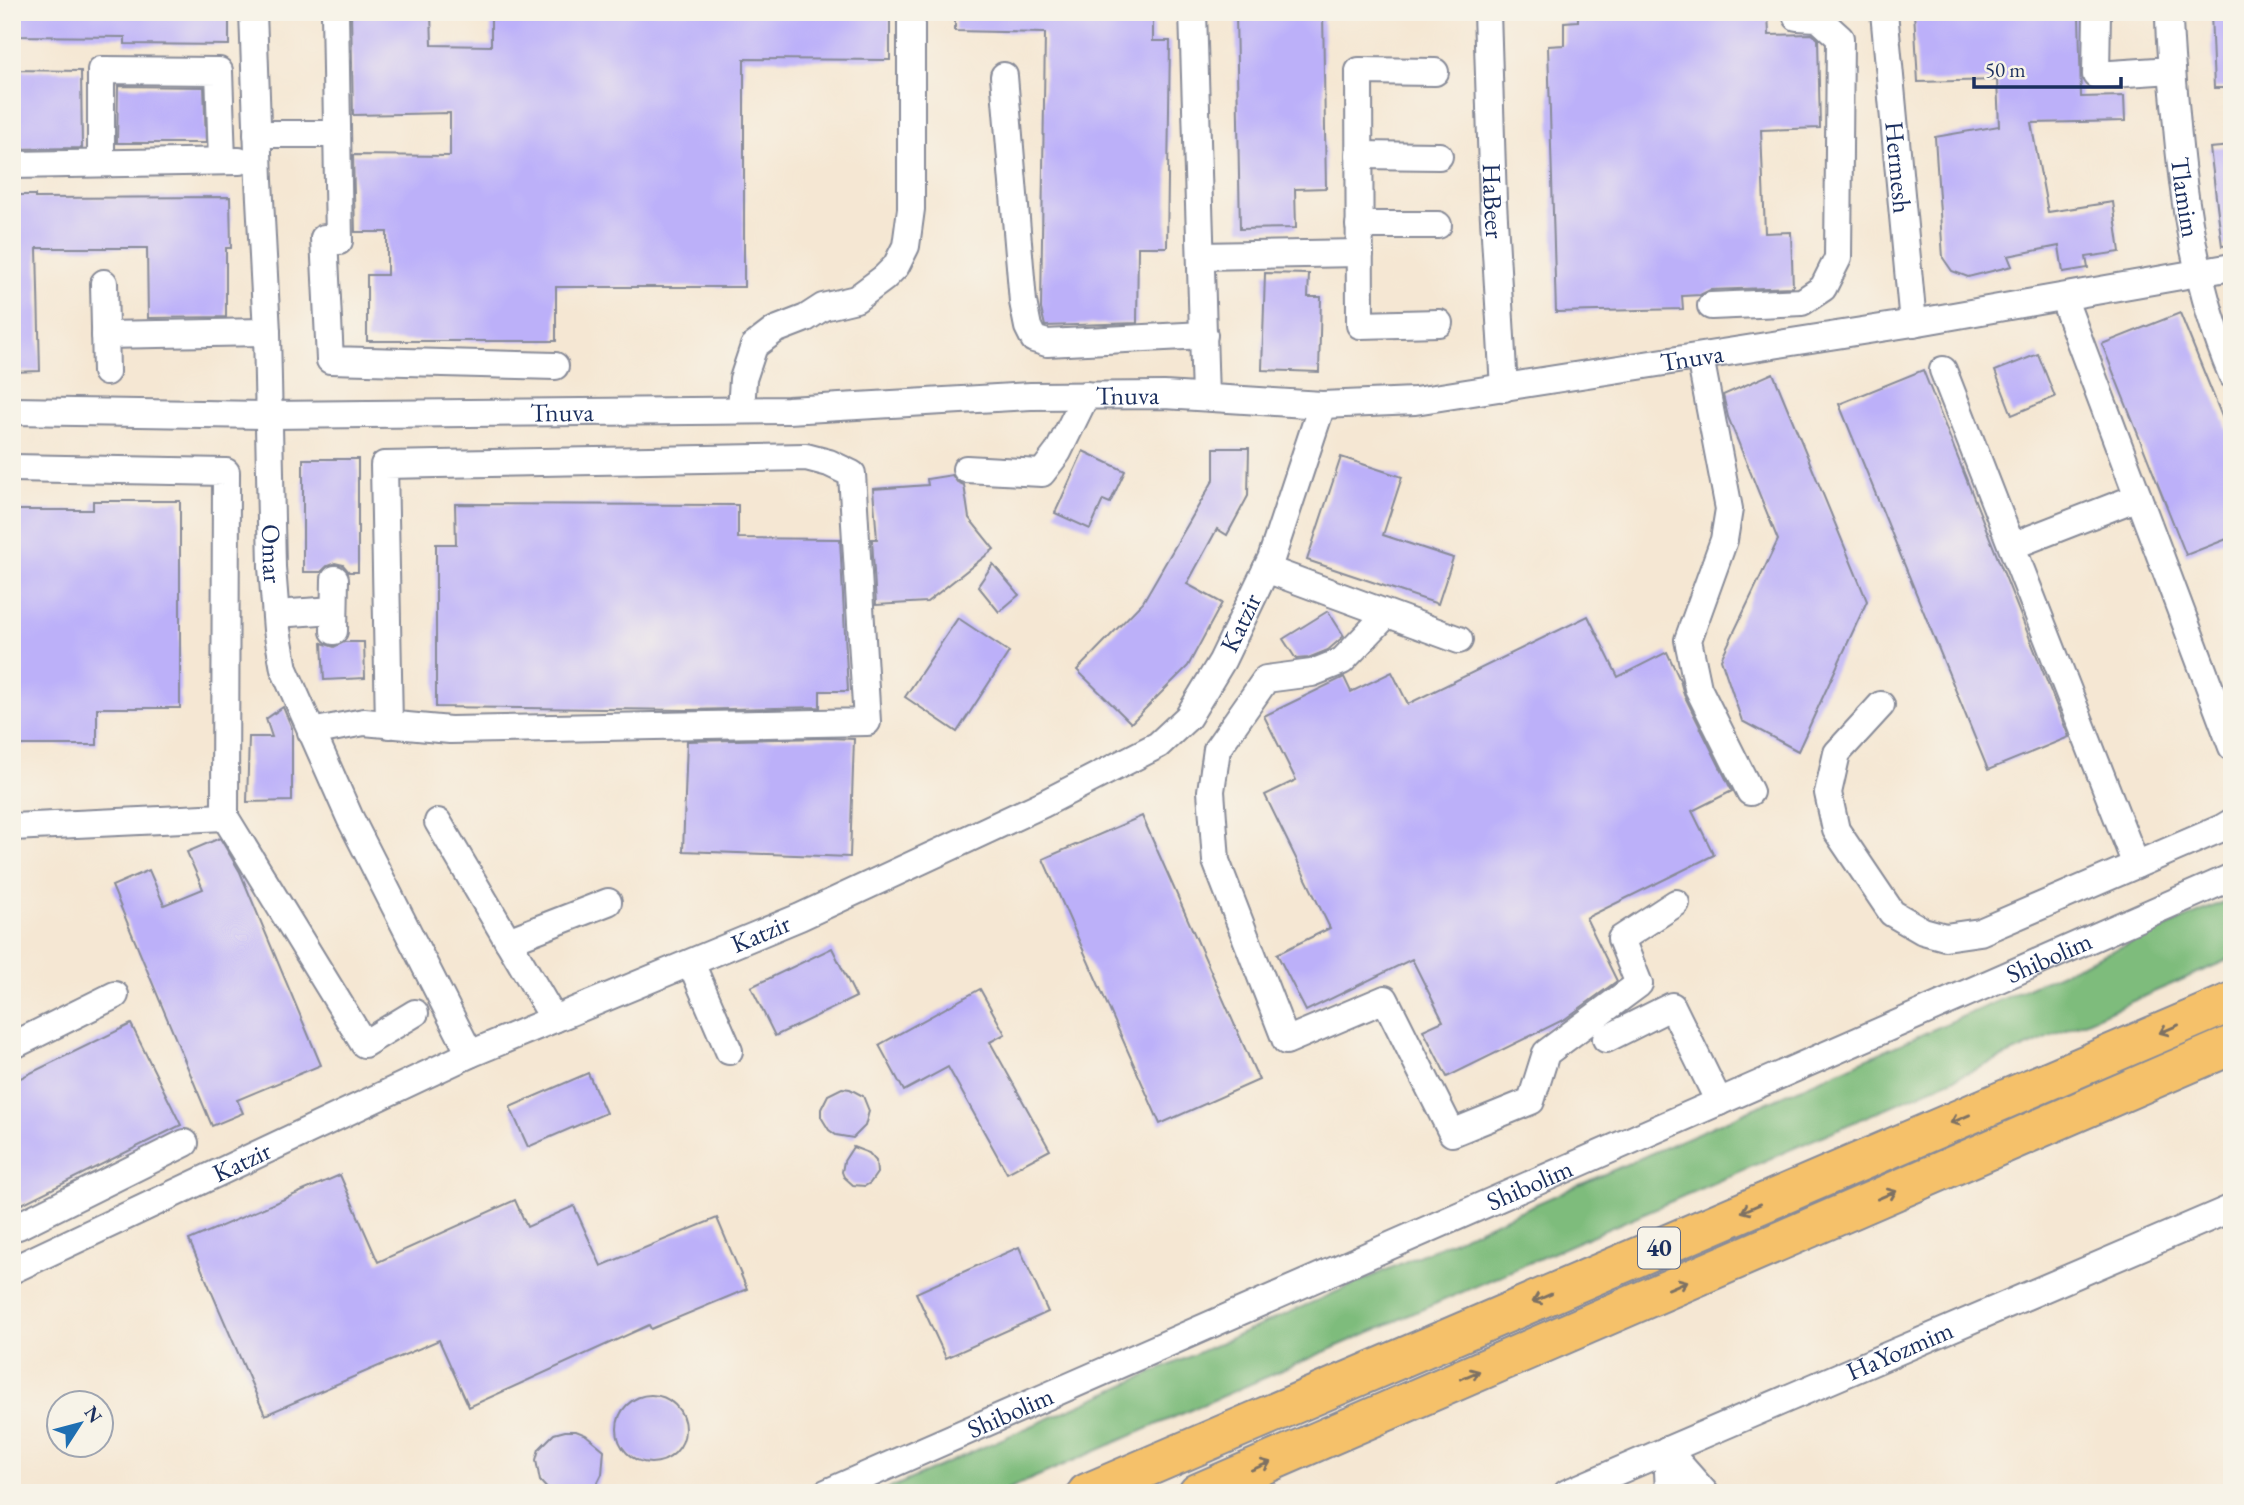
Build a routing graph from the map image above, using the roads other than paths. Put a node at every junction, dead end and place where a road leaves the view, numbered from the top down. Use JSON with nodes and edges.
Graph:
{"nodes":[{"id":1,"x":253,"y":12,"type":"edge"},
{"id":2,"x":335,"y":12,"type":"edge"},
{"id":3,"x":911,"y":12,"type":"edge"},
{"id":4,"x":1193,"y":12,"type":"edge"},
{"id":5,"x":1487,"y":12,"type":"edge"},
{"id":6,"x":1795,"y":12,"type":"edge"},
{"id":7,"x":1884,"y":12,"type":"edge"},
{"id":8,"x":2097,"y":12,"type":"edge"},
{"id":9,"x":2169,"y":12,"type":"edge"},
{"id":10,"x":2172,"y":70,"type":"junction"},
{"id":11,"x":1435,"y":72,"type":"dead end"},
{"id":12,"x":1004,"y":76,"type":"dead end"},
{"id":13,"x":257,"y":134,"type":"junction"},
{"id":14,"x":337,"y":134,"type":"junction"},
{"id":15,"x":1359,"y":155,"type":"junction"},
{"id":16,"x":1438,"y":156,"type":"dead end"},
{"id":17,"x":258,"y":160,"type":"junction"},
{"id":18,"x":222,"y":161,"type":"junction"},
{"id":19,"x":101,"y":163,"type":"junction"},
{"id":20,"x":12,"y":165,"type":"edge"},
{"id":21,"x":1359,"y":225,"type":"junction"},
{"id":22,"x":1437,"y":225,"type":"dead end"},
{"id":23,"x":1360,"y":253,"type":"junction"},
{"id":24,"x":1201,"y":256,"type":"junction"},
{"id":25,"x":2232,"y":267,"type":"edge"},
{"id":26,"x":2198,"y":273,"type":"junction"},
{"id":27,"x":104,"y":284,"type":"dead end"},
{"id":28,"x":2063,"y":297,"type":"junction"},
{"id":29,"x":1711,"y":306,"type":"dead end"},
{"id":30,"x":1439,"y":323,"type":"dead end"},
{"id":31,"x":1913,"y":323,"type":"junction"},
{"id":32,"x":267,"y":332,"type":"junction"},
{"id":33,"x":105,"y":335,"type":"junction"},
{"id":34,"x":1204,"y":335,"type":"junction"},
{"id":35,"x":1700,"y":357,"type":"junction"},
{"id":36,"x":555,"y":366,"type":"dead end"},
{"id":37,"x":1942,"y":370,"type":"dead end"},
{"id":38,"x":106,"y":372,"type":"dead end"},
{"id":39,"x":2232,"y":375,"type":"edge"},
{"id":40,"x":1504,"y":388,"type":"junction"},
{"id":41,"x":1086,"y":395,"type":"junction"},
{"id":42,"x":1205,"y":397,"type":"junction"},
{"id":43,"x":1322,"y":405,"type":"junction"},
{"id":44,"x":741,"y":410,"type":"junction"},
{"id":45,"x":12,"y":411,"type":"edge"},
{"id":46,"x":269,"y":415,"type":"junction"},
{"id":47,"x":12,"y":468,"type":"edge"},
{"id":48,"x":966,"y":469,"type":"dead end"},
{"id":49,"x":2138,"y":497,"type":"junction"},
{"id":50,"x":2012,"y":546,"type":"junction"},
{"id":51,"x":1266,"y":569,"type":"junction"},
{"id":52,"x":335,"y":579,"type":"dead end"},
{"id":53,"x":276,"y":614,"type":"junction"},
{"id":54,"x":1387,"y":614,"type":"junction"},
{"id":55,"x":1459,"y":640,"type":"dead end"},
{"id":56,"x":1881,"y":705,"type":"dead end"},
{"id":57,"x":388,"y":725,"type":"junction"},
{"id":58,"x":311,"y":732,"type":"junction"},
{"id":59,"x":2232,"y":747,"type":"edge"},
{"id":60,"x":1750,"y":792,"type":"dead end"},
{"id":61,"x":225,"y":817,"type":"junction"},
{"id":62,"x":438,"y":821,"type":"dead end"},
{"id":63,"x":2232,"y":822,"type":"edge"},
{"id":64,"x":12,"y":827,"type":"edge"},
{"id":65,"x":2136,"y":865,"type":"junction"},
{"id":66,"x":2232,"y":877,"type":"edge"},
{"id":67,"x":608,"y":902,"type":"dead end"},
{"id":68,"x":1676,"y":903,"type":"dead end"},
{"id":69,"x":508,"y":941,"type":"junction"},
{"id":70,"x":691,"y":962,"type":"junction"},
{"id":71,"x":115,"y":995,"type":"dead end"},
{"id":72,"x":2232,"y":1002,"type":"edge"},
{"id":73,"x":415,"y":1013,"type":"dead end"},
{"id":74,"x":554,"y":1019,"type":"junction"},
{"id":75,"x":1606,"y":1039,"type":"dead end"},
{"id":76,"x":2232,"y":1045,"type":"edge"},
{"id":77,"x":12,"y":1046,"type":"edge"},
{"id":78,"x":729,"y":1051,"type":"dead end"},
{"id":79,"x":470,"y":1054,"type":"junction"},
{"id":80,"x":1719,"y":1102,"type":"junction"},
{"id":81,"x":185,"y":1143,"type":"dead end"},
{"id":82,"x":2232,"y":1208,"type":"edge"},
{"id":83,"x":15,"y":1220,"type":"edge"},
{"id":84,"x":23,"y":1265,"type":"edge"},
{"id":85,"x":1667,"y":1450,"type":"junction"},
{"id":86,"x":827,"y":1493,"type":"edge"},
{"id":87,"x":1087,"y":1493,"type":"edge"},
{"id":88,"x":1198,"y":1493,"type":"edge"},
{"id":89,"x":1567,"y":1493,"type":"edge"},
{"id":90,"x":1670,"y":1493,"type":"edge"},
{"id":91,"x":1705,"y":1493,"type":"edge"}],
"edges":[{"from":1,"to":13,"type":"street","name":"Omar"},
{"from":2,"to":14,"type":"street"},
{"from":3,"to":44,"type":"street"},
{"from":4,"to":24,"type":"street"},
{"from":5,"to":40,"type":"street","name":"HaBeer"},
{"from":6,"to":29,"type":"street"},
{"from":7,"to":31,"type":"street","name":"Hermesh"},
{"from":8,"to":10,"type":"street"},
{"from":9,"to":10,"type":"street","name":"Tlamim"},
{"from":10,"to":26,"type":"street","name":"Tlamim"},
{"from":11,"to":15,"type":"street"},
{"from":12,"to":34,"type":"street"},
{"from":13,"to":14,"type":"street"},
{"from":13,"to":17,"type":"street","name":"Omar"},
{"from":14,"to":36,"type":"street"},
{"from":15,"to":16,"type":"street"},
{"from":15,"to":21,"type":"street"},
{"from":17,"to":18,"type":"street"},
{"from":17,"to":32,"type":"street","name":"Omar"},
{"from":18,"to":19,"type":"street"},
{"from":18,"to":19,"type":"street"},
{"from":19,"to":20,"type":"street"},
{"from":21,"to":22,"type":"street"},
{"from":21,"to":23,"type":"street"},
{"from":23,"to":24,"type":"street"},
{"from":23,"to":30,"type":"street"},
{"from":24,"to":34,"type":"street"},
{"from":25,"to":26,"type":"street","name":"Tnuva"},
{"from":26,"to":28,"type":"street","name":"Tnuva"},
{"from":26,"to":39,"type":"street","name":"Tlamim"},
{"from":27,"to":33,"type":"street"},
{"from":28,"to":31,"type":"street","name":"Tnuva"},
{"from":28,"to":49,"type":"street"},
{"from":31,"to":35,"type":"street","name":"Tnuva"},
{"from":32,"to":33,"type":"street"},
{"from":32,"to":46,"type":"street","name":"Omar"},
{"from":33,"to":38,"type":"street"},
{"from":34,"to":42,"type":"street"},
{"from":35,"to":40,"type":"street","name":"Tnuva"},
{"from":35,"to":60,"type":"street"},
{"from":37,"to":50,"type":"street"},
{"from":40,"to":43,"type":"street","name":"Tnuva"},
{"from":41,"to":42,"type":"street","name":"Tnuva"},
{"from":41,"to":44,"type":"street","name":"Tnuva"},
{"from":41,"to":48,"type":"street"},
{"from":42,"to":43,"type":"street","name":"Tnuva"},
{"from":43,"to":51,"type":"street","name":"Katzir"},
{"from":44,"to":46,"type":"street","name":"Tnuva"},
{"from":45,"to":46,"type":"street","name":"Tnuva"},
{"from":46,"to":53,"type":"street","name":"Omar"},
{"from":47,"to":61,"type":"street"},
{"from":49,"to":50,"type":"street"},
{"from":49,"to":59,"type":"street"},
{"from":50,"to":65,"type":"street"},
{"from":51,"to":54,"type":"street"},
{"from":51,"to":70,"type":"street","name":"Katzir"},
{"from":52,"to":53,"type":"street"},
{"from":53,"to":58,"type":"street","name":"Omar"},
{"from":54,"to":55,"type":"street"},
{"from":54,"to":68,"type":"street"},
{"from":56,"to":65,"type":"street"},
{"from":57,"to":57,"type":"street"},
{"from":57,"to":58,"type":"street"},
{"from":58,"to":79,"type":"street","name":"Omar"},
{"from":61,"to":64,"type":"street"},
{"from":61,"to":73,"type":"street"},
{"from":62,"to":69,"type":"street"},
{"from":63,"to":65,"type":"street"},
{"from":66,"to":80,"type":"street","name":"Shibolim"},
{"from":67,"to":69,"type":"street"},
{"from":69,"to":74,"type":"street"},
{"from":70,"to":74,"type":"street","name":"Katzir"},
{"from":70,"to":78,"type":"street"},
{"from":71,"to":77,"type":"street"},
{"from":72,"to":87,"type":"highway","number":"40","one_way":true},
{"from":74,"to":79,"type":"street","name":"Katzir"},
{"from":75,"to":80,"type":"street"},
{"from":88,"to":76,"type":"highway","number":"40","one_way":true},
{"from":79,"to":84,"type":"street","name":"Katzir"},
{"from":80,"to":86,"type":"street","name":"Shibolim"},
{"from":81,"to":83,"type":"street"},
{"from":82,"to":85,"type":"street","name":"HaYozmim"},
{"from":83,"to":84,"type":"street"},
{"from":85,"to":89,"type":"street","name":"HaYozmim"},
{"from":85,"to":90,"type":"street"},
{"from":85,"to":91,"type":"street"}]}
